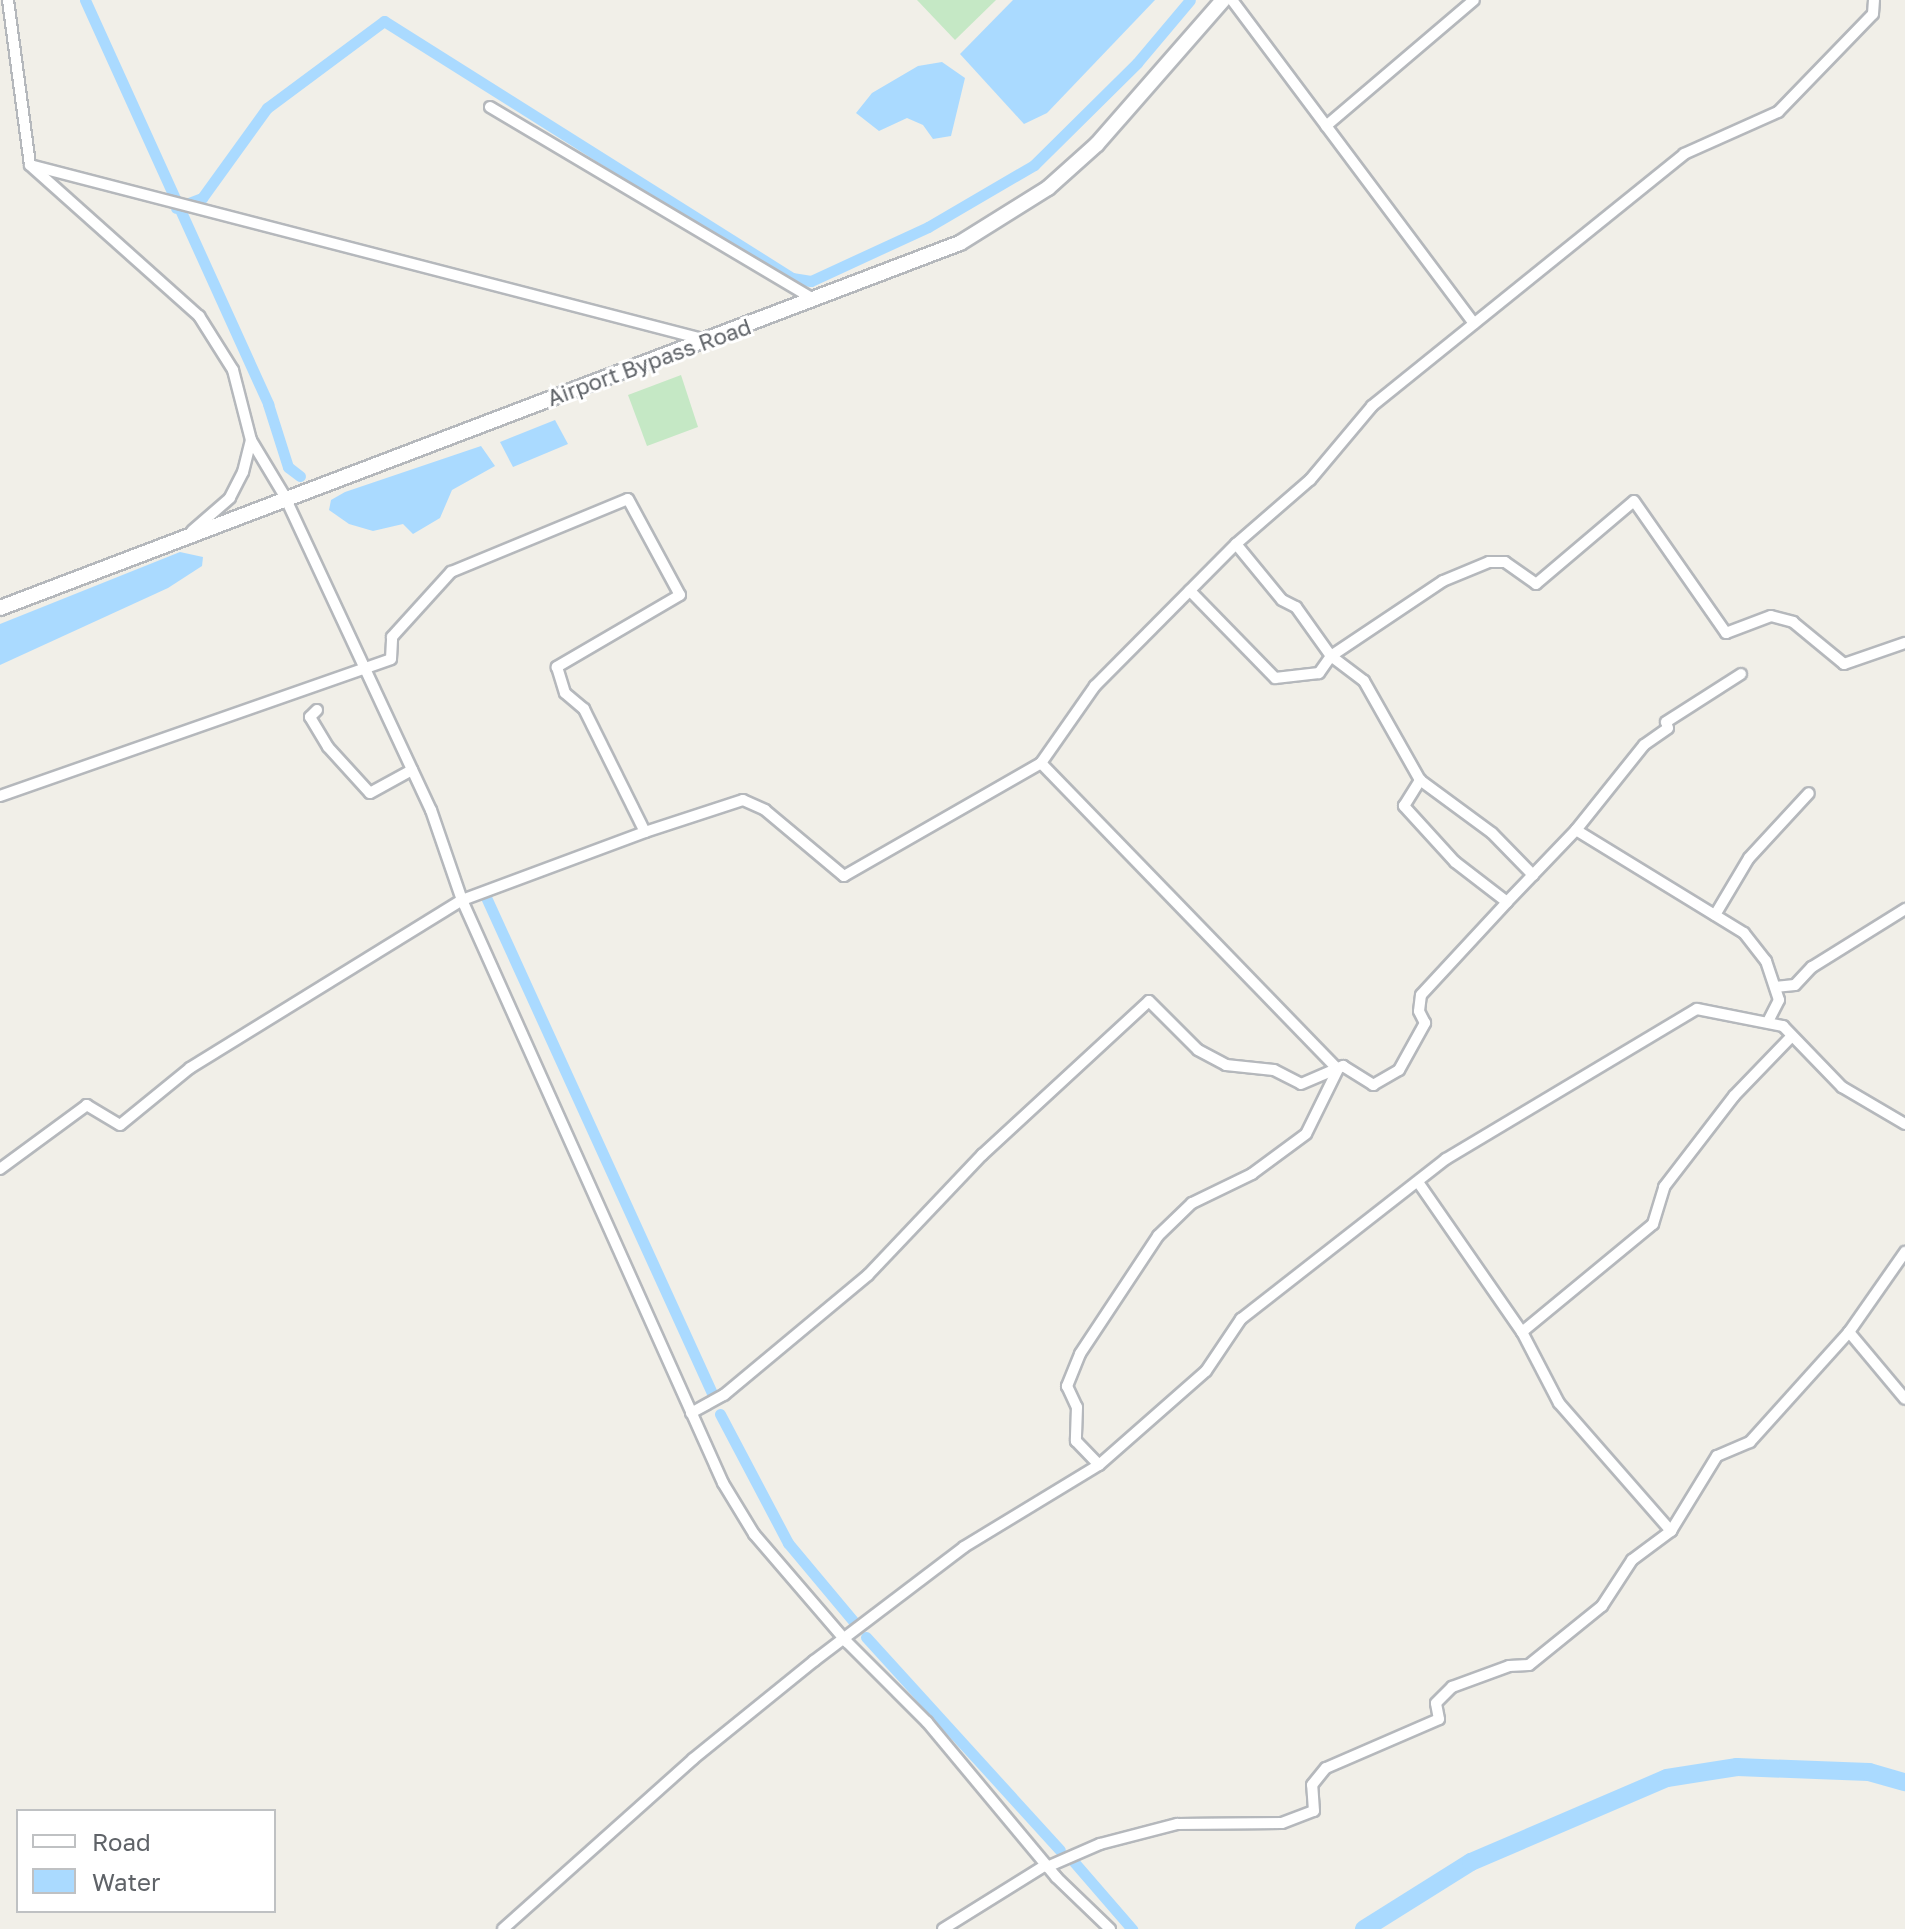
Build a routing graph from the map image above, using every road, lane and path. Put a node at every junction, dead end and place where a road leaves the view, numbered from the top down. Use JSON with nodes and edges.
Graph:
{"nodes":[{"id":1,"x":8,"y":0,"type":"edge"},
{"id":2,"x":1223,"y":0,"type":"edge"},
{"id":3,"x":1232,"y":0,"type":"edge"},
{"id":4,"x":1474,"y":0,"type":"edge"},
{"id":5,"x":1874,"y":0,"type":"edge"},
{"id":6,"x":490,"y":107,"type":"dead end"},
{"id":7,"x":1326,"y":126,"type":"junction"},
{"id":8,"x":30,"y":165,"type":"junction"},
{"id":9,"x":815,"y":300,"type":"junction"},
{"id":10,"x":1474,"y":324,"type":"junction"},
{"id":11,"x":707,"y":341,"type":"junction"},
{"id":12,"x":251,"y":440,"type":"junction"},
{"id":13,"x":285,"y":495,"type":"junction"},
{"id":14,"x":192,"y":531,"type":"junction"},
{"id":15,"x":1236,"y":544,"type":"junction"},
{"id":16,"x":1190,"y":591,"type":"junction"},
{"id":17,"x":0,"y":608,"type":"edge"},
{"id":18,"x":1905,"y":643,"type":"edge"},
{"id":19,"x":1331,"y":656,"type":"junction"},
{"id":20,"x":364,"y":670,"type":"junction"},
{"id":21,"x":1741,"y":674,"type":"dead end"},
{"id":22,"x":317,"y":710,"type":"dead end"},
{"id":23,"x":1041,"y":763,"type":"junction"},
{"id":24,"x":412,"y":770,"type":"junction"},
{"id":25,"x":1420,"y":780,"type":"junction"},
{"id":26,"x":1809,"y":793,"type":"dead end"},
{"id":27,"x":0,"y":796,"type":"edge"},
{"id":28,"x":1576,"y":830,"type":"junction"},
{"id":29,"x":645,"y":832,"type":"junction"},
{"id":30,"x":1533,"y":875,"type":"junction"},
{"id":31,"x":462,"y":900,"type":"junction"},
{"id":32,"x":1507,"y":902,"type":"junction"},
{"id":33,"x":1905,"y":909,"type":"edge"},
{"id":34,"x":1715,"y":915,"type":"junction"},
{"id":35,"x":1775,"y":987,"type":"junction"},
{"id":36,"x":1768,"y":1022,"type":"junction"},
{"id":37,"x":1792,"y":1036,"type":"junction"},
{"id":38,"x":1338,"y":1069,"type":"junction"},
{"id":39,"x":1905,"y":1124,"type":"edge"},
{"id":40,"x":0,"y":1169,"type":"edge"},
{"id":41,"x":1418,"y":1182,"type":"junction"},
{"id":42,"x":1905,"y":1252,"type":"edge"},
{"id":43,"x":1522,"y":1332,"type":"junction"},
{"id":44,"x":1849,"y":1332,"type":"junction"},
{"id":45,"x":1905,"y":1399,"type":"edge"},
{"id":46,"x":691,"y":1413,"type":"junction"},
{"id":47,"x":1099,"y":1465,"type":"junction"},
{"id":48,"x":1671,"y":1531,"type":"junction"},
{"id":49,"x":847,"y":1642,"type":"junction"},
{"id":50,"x":1046,"y":1866,"type":"junction"},
{"id":51,"x":503,"y":1929,"type":"edge"},
{"id":52,"x":943,"y":1929,"type":"edge"},
{"id":53,"x":1110,"y":1929,"type":"edge"}],
"edges":[{"from":1,"to":8,"type":"street"},
{"from":2,"to":9,"type":"street","name":"Airport Bypass Road"},
{"from":3,"to":7,"type":"street"},
{"from":4,"to":7,"type":"street"},
{"from":5,"to":10,"type":"street"},
{"from":6,"to":9,"type":"street"},
{"from":7,"to":10,"type":"street"},
{"from":8,"to":11,"type":"street"},
{"from":8,"to":12,"type":"street"},
{"from":9,"to":11,"type":"street","name":"Airport Bypass Road"},
{"from":10,"to":15,"type":"street"},
{"from":11,"to":13,"type":"street","name":"Airport Bypass Road"},
{"from":12,"to":13,"type":"street"},
{"from":12,"to":14,"type":"street"},
{"from":13,"to":14,"type":"street","name":"Airport Bypass Road"},
{"from":13,"to":20,"type":"street"},
{"from":14,"to":17,"type":"street","name":"Airport Bypass Road"},
{"from":15,"to":16,"type":"street"},
{"from":15,"to":19,"type":"street"},
{"from":16,"to":19,"type":"street"},
{"from":16,"to":23,"type":"street"},
{"from":18,"to":19,"type":"street"},
{"from":19,"to":25,"type":"street"},
{"from":20,"to":24,"type":"street"},
{"from":20,"to":27,"type":"street"},
{"from":20,"to":29,"type":"street"},
{"from":21,"to":28,"type":"street"},
{"from":22,"to":24,"type":"street"},
{"from":23,"to":29,"type":"street"},
{"from":23,"to":38,"type":"street"},
{"from":24,"to":31,"type":"street"},
{"from":25,"to":30,"type":"street"},
{"from":25,"to":32,"type":"street"},
{"from":26,"to":34,"type":"street"},
{"from":28,"to":30,"type":"street"},
{"from":28,"to":34,"type":"street"},
{"from":29,"to":31,"type":"street"},
{"from":30,"to":32,"type":"street"},
{"from":31,"to":40,"type":"street"},
{"from":31,"to":46,"type":"street"},
{"from":32,"to":38,"type":"street"},
{"from":33,"to":35,"type":"street"},
{"from":34,"to":35,"type":"street"},
{"from":35,"to":36,"type":"street"},
{"from":36,"to":37,"type":"street"},
{"from":36,"to":41,"type":"street"},
{"from":37,"to":39,"type":"street"},
{"from":37,"to":43,"type":"street"},
{"from":38,"to":46,"type":"street"},
{"from":38,"to":47,"type":"street"},
{"from":41,"to":43,"type":"street"},
{"from":41,"to":47,"type":"street"},
{"from":42,"to":44,"type":"street"},
{"from":43,"to":48,"type":"street"},
{"from":44,"to":45,"type":"street"},
{"from":44,"to":48,"type":"street"},
{"from":46,"to":49,"type":"street"},
{"from":47,"to":49,"type":"street"},
{"from":48,"to":50,"type":"street"},
{"from":49,"to":50,"type":"street"},
{"from":49,"to":51,"type":"street"},
{"from":50,"to":52,"type":"street"},
{"from":50,"to":53,"type":"street"}]}
